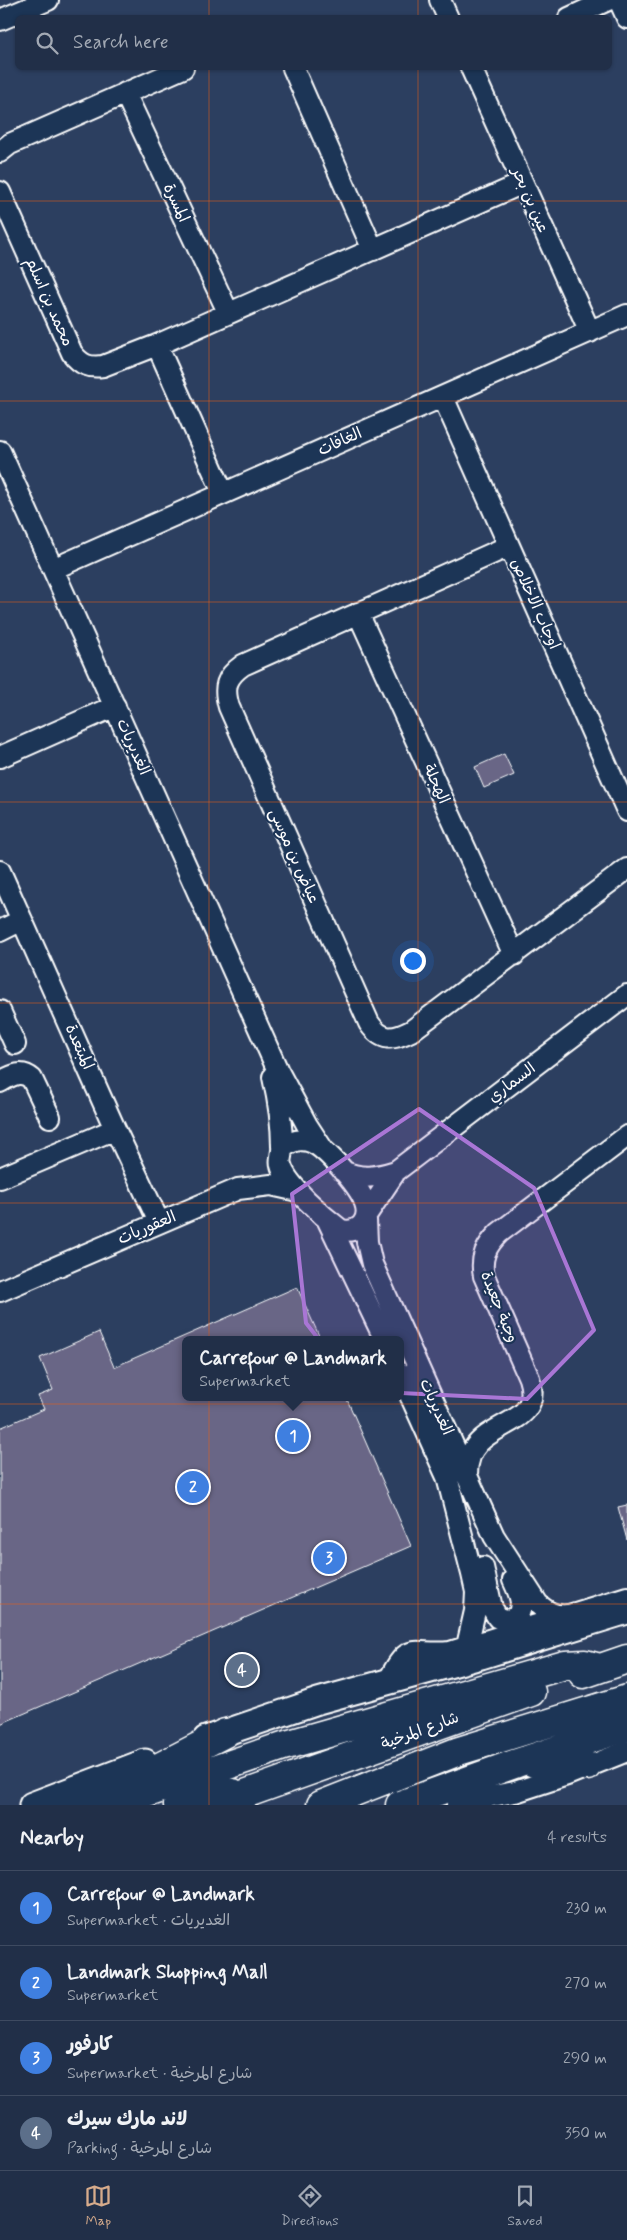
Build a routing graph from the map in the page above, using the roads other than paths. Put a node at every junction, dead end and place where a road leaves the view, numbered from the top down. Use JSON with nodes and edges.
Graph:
{"nodes":[{"id":1,"x":48,"y":0,"type":"edge"},
{"id":2,"x":440,"y":0,"type":"edge"},
{"id":3,"x":608,"y":0,"type":"edge"},
{"id":4,"x":619,"y":0,"type":"edge"},
{"id":5,"x":447,"y":15,"type":"edge"},
{"id":6,"x":576,"y":15,"type":"edge"},
{"id":7,"x":627,"y":18,"type":"edge"},
{"id":8,"x":0,"y":20,"type":"edge"},
{"id":9,"x":178,"y":70,"type":"edge"},
{"id":10,"x":294,"y":70,"type":"edge"},
{"id":11,"x":472,"y":70,"type":"edge"},
{"id":12,"x":125,"y":93,"type":"junction"},
{"id":13,"x":0,"y":152,"type":"edge"},
{"id":14,"x":523,"y":183,"type":"junction"},
{"id":15,"x":0,"y":192,"type":"edge"},
{"id":16,"x":373,"y":250,"type":"junction"},
{"id":17,"x":228,"y":312,"type":"junction"},
{"id":18,"x":627,"y":315,"type":"edge"},
{"id":19,"x":590,"y":332,"type":"junction"},
{"id":20,"x":157,"y":345,"type":"junction"},
{"id":21,"x":442,"y":397,"type":"junction"},
{"id":22,"x":0,"y":452,"type":"edge"},
{"id":23,"x":223,"y":493,"type":"junction"},
{"id":24,"x":509,"y":546,"type":"junction"},
{"id":25,"x":53,"y":569,"type":"junction"},
{"id":26,"x":358,"y":613,"type":"junction"},
{"id":27,"x":115,"y":706,"type":"junction"},
{"id":28,"x":0,"y":757,"type":"edge"},
{"id":29,"x":627,"y":811,"type":"edge"},
{"id":30,"x":627,"y":869,"type":"edge"},
{"id":31,"x":0,"y":871,"type":"edge"},
{"id":32,"x":22,"y":920,"type":"junction"},
{"id":33,"x":0,"y":930,"type":"edge"},
{"id":34,"x":514,"y":955,"type":"junction"},
{"id":35,"x":627,"y":995,"type":"edge"},
{"id":36,"x":0,"y":1011,"type":"edge"},
{"id":37,"x":266,"y":1043,"type":"junction"},
{"id":38,"x":15,"y":1044,"type":"dead end"},
{"id":39,"x":0,"y":1082,"type":"edge"},
{"id":40,"x":50,"y":1117,"type":"dead end"},
{"id":41,"x":115,"y":1129,"type":"junction"},
{"id":42,"x":627,"y":1136,"type":"edge"},
{"id":43,"x":283,"y":1148,"type":"junction"},
{"id":44,"x":324,"y":1151,"type":"junction"},
{"id":45,"x":343,"y":1171,"type":"junction"},
{"id":46,"x":396,"y":1171,"type":"junction"},
{"id":47,"x":0,"y":1178,"type":"edge"},
{"id":48,"x":298,"y":1191,"type":"junction"},
{"id":49,"x":366,"y":1217,"type":"junction"},
{"id":50,"x":327,"y":1220,"type":"junction"},
{"id":51,"x":159,"y":1222,"type":"junction"},
{"id":52,"x":0,"y":1291,"type":"edge"},
{"id":53,"x":383,"y":1336,"type":"edge"},
{"id":54,"x":404,"y":1380,"type":"edge"},
{"id":55,"x":443,"y":1421,"type":"junction"},
{"id":56,"x":491,"y":1432,"type":"junction"},
{"id":57,"x":457,"y":1476,"type":"junction"},
{"id":58,"x":494,"y":1536,"type":"junction"},
{"id":59,"x":627,"y":1597,"type":"edge"},
{"id":60,"x":627,"y":1611,"type":"edge"},
{"id":61,"x":567,"y":1615,"type":"junction"},
{"id":62,"x":466,"y":1646,"type":"junction"},
{"id":63,"x":627,"y":1659,"type":"edge"},
{"id":64,"x":600,"y":1668,"type":"junction"},
{"id":65,"x":389,"y":1680,"type":"junction"},
{"id":66,"x":627,"y":1699,"type":"edge"},
{"id":67,"x":627,"y":1727,"type":"edge"},
{"id":68,"x":225,"y":1732,"type":"junction"},
{"id":69,"x":627,"y":1751,"type":"edge"},
{"id":70,"x":517,"y":1763,"type":"junction"},
{"id":71,"x":587,"y":1766,"type":"junction"},
{"id":72,"x":249,"y":1793,"type":"junction"},
{"id":73,"x":32,"y":1805,"type":"edge"},
{"id":74,"x":77,"y":1805,"type":"edge"},
{"id":75,"x":113,"y":1805,"type":"edge"},
{"id":76,"x":178,"y":1805,"type":"edge"},
{"id":77,"x":214,"y":1805,"type":"edge"},
{"id":78,"x":321,"y":1805,"type":"edge"},
{"id":79,"x":400,"y":1805,"type":"edge"},
{"id":80,"x":457,"y":1805,"type":"edge"}],
"edges":[{"from":1,"to":8,"type":"street"},
{"from":2,"to":5,"type":"street"},
{"from":3,"to":6,"type":"street"},
{"from":4,"to":7,"type":"street"},
{"from":9,"to":12,"type":"street"},
{"from":10,"to":16,"type":"street"},
{"from":11,"to":14,"type":"street","name":"عين بن بحر"},
{"from":12,"to":13,"type":"street"},
{"from":12,"to":17,"type":"street","name":"المسرة"},
{"from":14,"to":16,"type":"street","name":"محمد بن اسلم"},
{"from":14,"to":19,"type":"street","name":"عين بن بحر"},
{"from":15,"to":20,"type":"street","name":"محمد بن اسلم"},
{"from":16,"to":17,"type":"street","name":"محمد بن اسلم"},
{"from":17,"to":20,"type":"street","name":"محمد بن اسلم"},
{"from":18,"to":19,"type":"street","name":"الغافات"},
{"from":19,"to":21,"type":"street","name":"الغافات"},
{"from":20,"to":23,"type":"street"},
{"from":21,"to":23,"type":"street","name":"الغافات"},
{"from":21,"to":24,"type":"street","name":"اوجاب الاخلاص"},
{"from":22,"to":25,"type":"street","name":"الغديريات"},
{"from":23,"to":25,"type":"street","name":"الغافات"},
{"from":24,"to":26,"type":"street","name":"عياض بن موسى"},
{"from":24,"to":29,"type":"street","name":"اوجاب الاخلاص"},
{"from":25,"to":27,"type":"street","name":"الغديريات"},
{"from":26,"to":34,"type":"street","name":"الهجلة"},
{"from":26,"to":34,"type":"street","name":"عياض بن موسى"},
{"from":27,"to":28,"type":"street"},
{"from":27,"to":37,"type":"street","name":"الغديريات"},
{"from":30,"to":34,"type":"street","name":"عياض بن موسى"},
{"from":31,"to":32,"type":"street","name":"المبتعدة"},
{"from":32,"to":33,"type":"street"},
{"from":32,"to":41,"type":"street","name":"المبتعدة"},
{"from":35,"to":46,"type":"street","name":"السماري"},
{"from":36,"to":38,"type":"street"},
{"from":37,"to":43,"type":"street","name":"الغديريات"},
{"from":37,"to":44,"type":"street","name":"الغديريات"},
{"from":39,"to":40,"type":"street"},
{"from":41,"to":47,"type":"street"},
{"from":41,"to":51,"type":"street","name":"المبتعدة"},
{"from":42,"to":56,"type":"street","name":"وجبة جعيدة"},
{"from":43,"to":44,"type":"street"},
{"from":43,"to":48,"type":"street","name":"الغديريات"},
{"from":44,"to":45,"type":"street","name":"الغديريات"},
{"from":45,"to":46,"type":"street","name":"السماري"},
{"from":45,"to":49,"type":"street","name":"الغديريات"},
{"from":46,"to":49,"type":"street","name":"السماري"},
{"from":48,"to":50,"type":"street","name":"الغديريات"},
{"from":48,"to":51,"type":"street","name":"العقوريات"},
{"from":49,"to":50,"type":"street"},
{"from":49,"to":55,"type":"street","name":"الغديريات"},
{"from":50,"to":53,"type":"street"},
{"from":51,"to":52,"type":"street","name":"العقوريات"},
{"from":54,"to":57,"type":"street","name":"الغديريات"},
{"from":55,"to":56,"type":"street","name":"وجبة جعيدة"},
{"from":55,"to":57,"type":"street","name":"الغديريات"},
{"from":56,"to":57,"type":"street","name":"وجبة جعيدة"},
{"from":57,"to":58,"type":"street","name":"الغديريات"},
{"from":57,"to":58,"type":"street","name":"الغديريات"},
{"from":57,"to":62,"type":"street","name":"الغديريات"},
{"from":58,"to":61,"type":"street","name":"الغديريات"},
{"from":59,"to":61,"type":"street"},
{"from":60,"to":65,"type":"main road"},
{"from":61,"to":62,"type":"street"},
{"from":62,"to":65,"type":"street"},
{"from":63,"to":64,"type":"highway","name":"شارع المرخية"},
{"from":64,"to":72,"type":"highway","name":"شارع المرخية"},
{"from":64,"to":75,"type":"highway"},
{"from":65,"to":68,"type":"main road"},
{"from":66,"to":78,"type":"highway","name":"شارع المرخية"},
{"from":67,"to":70,"type":"highway"},
{"from":68,"to":73,"type":"main road"},
{"from":68,"to":74,"type":"highway"},
{"from":69,"to":71,"type":"street"},
{"from":70,"to":71,"type":"highway"},
{"from":70,"to":79,"type":"highway"},
{"from":71,"to":80,"type":"street"},
{"from":72,"to":76,"type":"highway"},
{"from":72,"to":77,"type":"highway","name":"شارع المرخية"}]}
